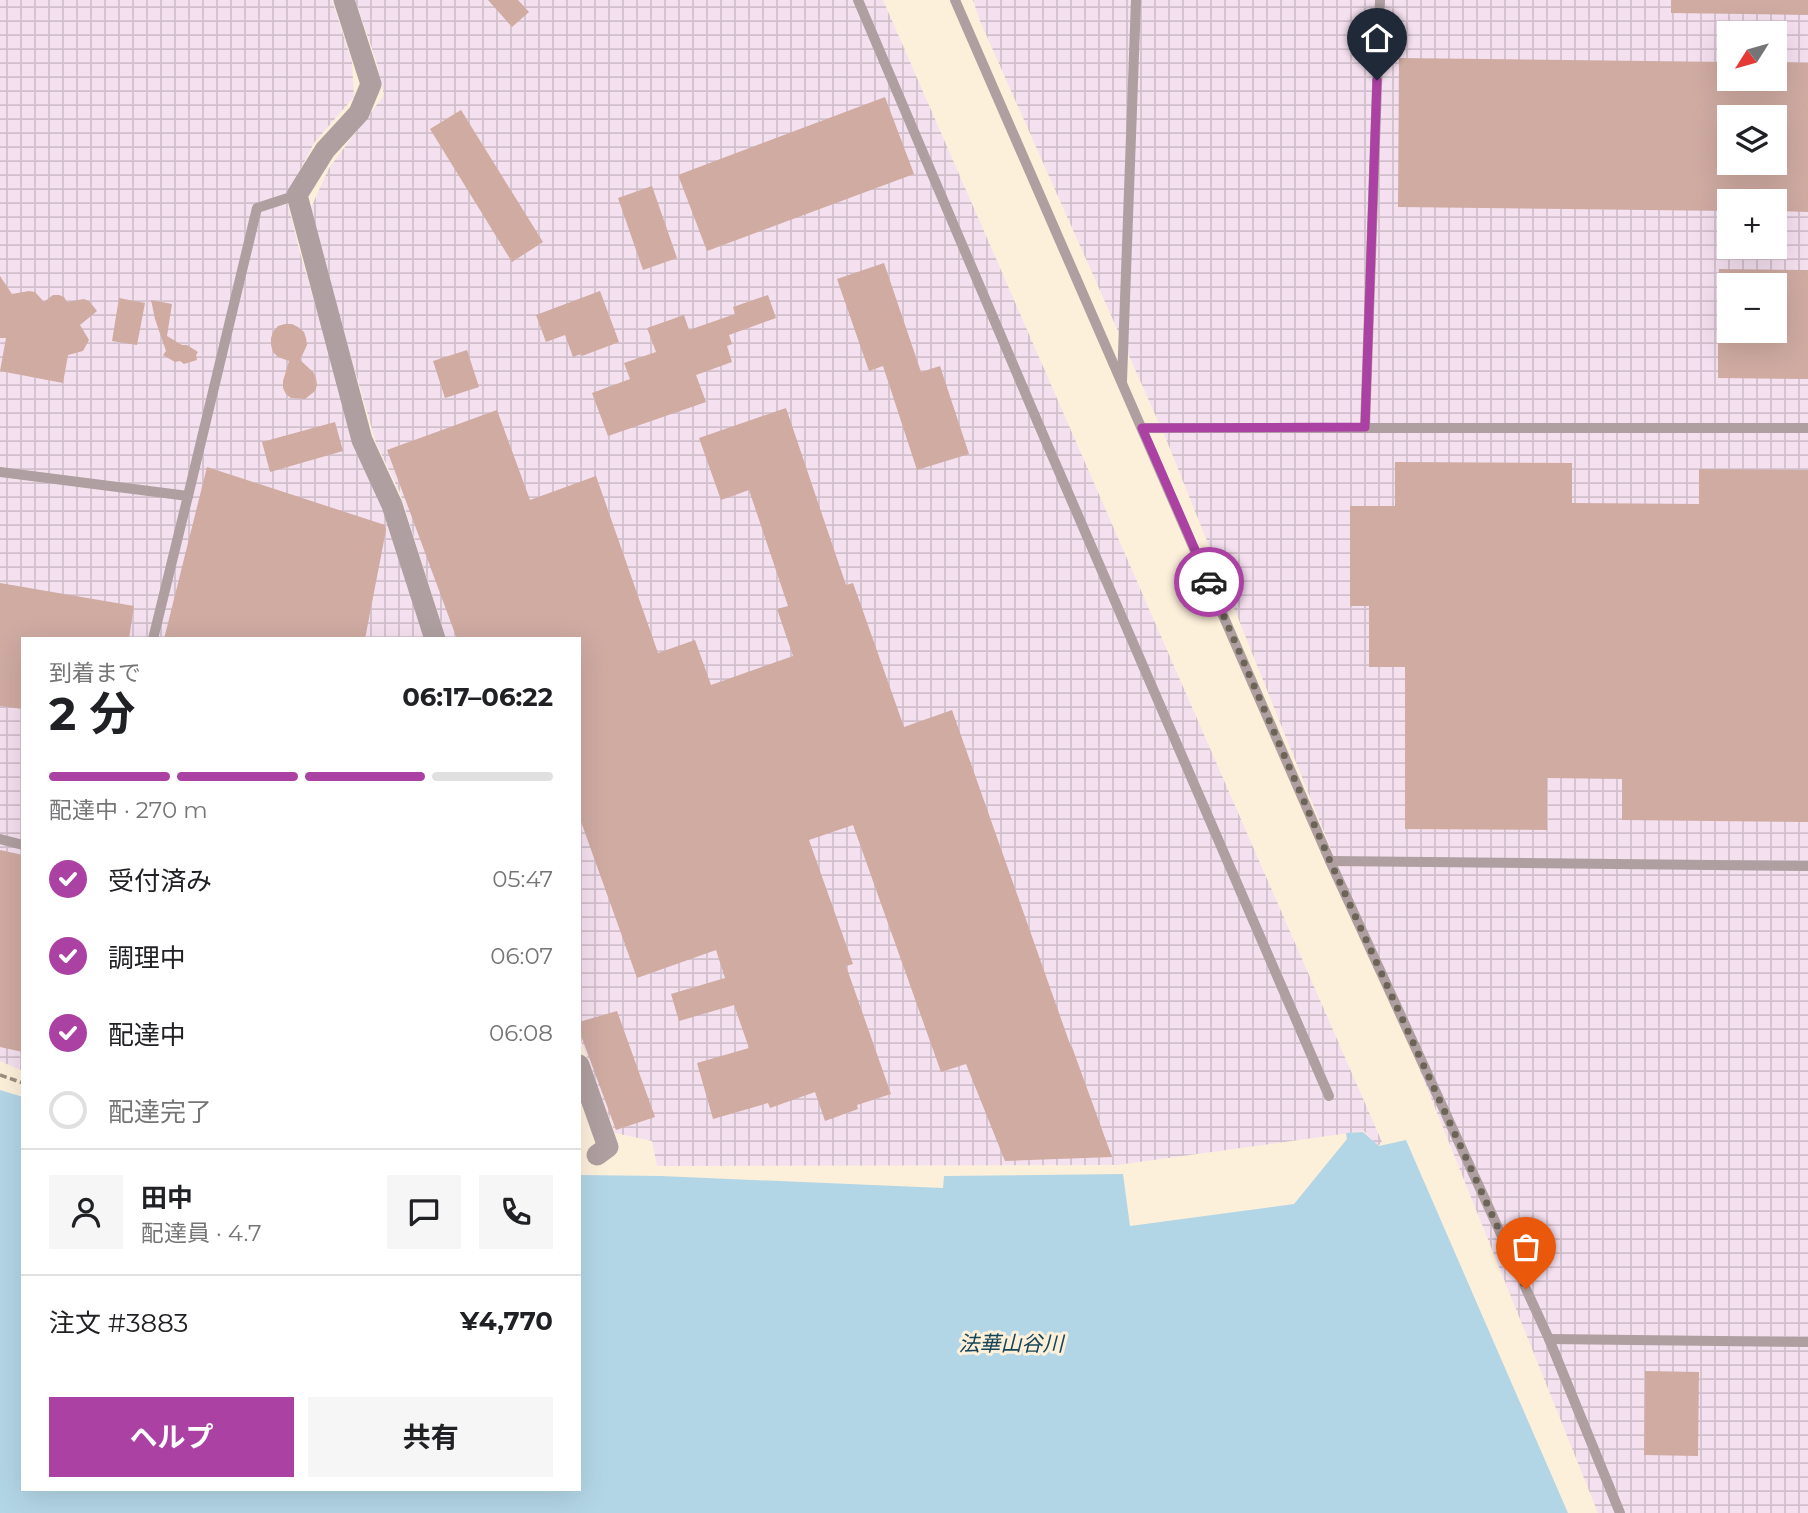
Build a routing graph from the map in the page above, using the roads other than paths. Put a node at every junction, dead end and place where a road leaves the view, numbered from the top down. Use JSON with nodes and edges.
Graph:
{"nodes":[{"id":1,"x":344,"y":0,"type":"edge"},
{"id":2,"x":858,"y":0,"type":"edge"},
{"id":3,"x":954,"y":0,"type":"edge"},
{"id":4,"x":1136,"y":0,"type":"edge"},
{"id":5,"x":1380,"y":0,"type":"edge"},
{"id":6,"x":297,"y":195,"type":"junction"},
{"id":7,"x":1122,"y":384,"type":"junction"},
{"id":8,"x":1365,"y":427,"type":"junction"},
{"id":9,"x":1142,"y":428,"type":"junction"},
{"id":10,"x":1808,"y":428,"type":"edge"},
{"id":11,"x":0,"y":472,"type":"edge"},
{"id":12,"x":188,"y":496,"type":"junction"},
{"id":13,"x":153,"y":637,"type":"edge"},
{"id":14,"x":434,"y":637,"type":"edge"},
{"id":15,"x":0,"y":839,"type":"edge"},
{"id":16,"x":21,"y":844,"type":"edge"},
{"id":17,"x":1330,"y":861,"type":"junction"},
{"id":18,"x":1808,"y":866,"type":"edge"},
{"id":19,"x":581,"y":1071,"type":"edge"},
{"id":20,"x":1329,"y":1096,"type":"dead end"},
{"id":21,"x":597,"y":1155,"type":"dead end"},
{"id":22,"x":1549,"y":1339,"type":"junction"},
{"id":23,"x":1808,"y":1342,"type":"edge"},
{"id":24,"x":1620,"y":1513,"type":"edge"}],
"edges":[{"from":1,"to":6,"type":"street"},
{"from":2,"to":20,"type":"lane"},
{"from":3,"to":7,"type":"lane"},
{"from":4,"to":7,"type":"lane"},
{"from":5,"to":8,"type":"lane"},
{"from":6,"to":12,"type":"lane"},
{"from":6,"to":14,"type":"street"},
{"from":7,"to":9,"type":"lane"},
{"from":8,"to":9,"type":"lane"},
{"from":8,"to":10,"type":"lane"},
{"from":9,"to":17,"type":"lane"},
{"from":11,"to":12,"type":"lane"},
{"from":12,"to":13,"type":"lane"},
{"from":15,"to":16,"type":"lane"},
{"from":17,"to":18,"type":"lane"},
{"from":17,"to":22,"type":"lane"},
{"from":19,"to":21,"type":"street"},
{"from":22,"to":23,"type":"lane"},
{"from":22,"to":24,"type":"lane"}]}
